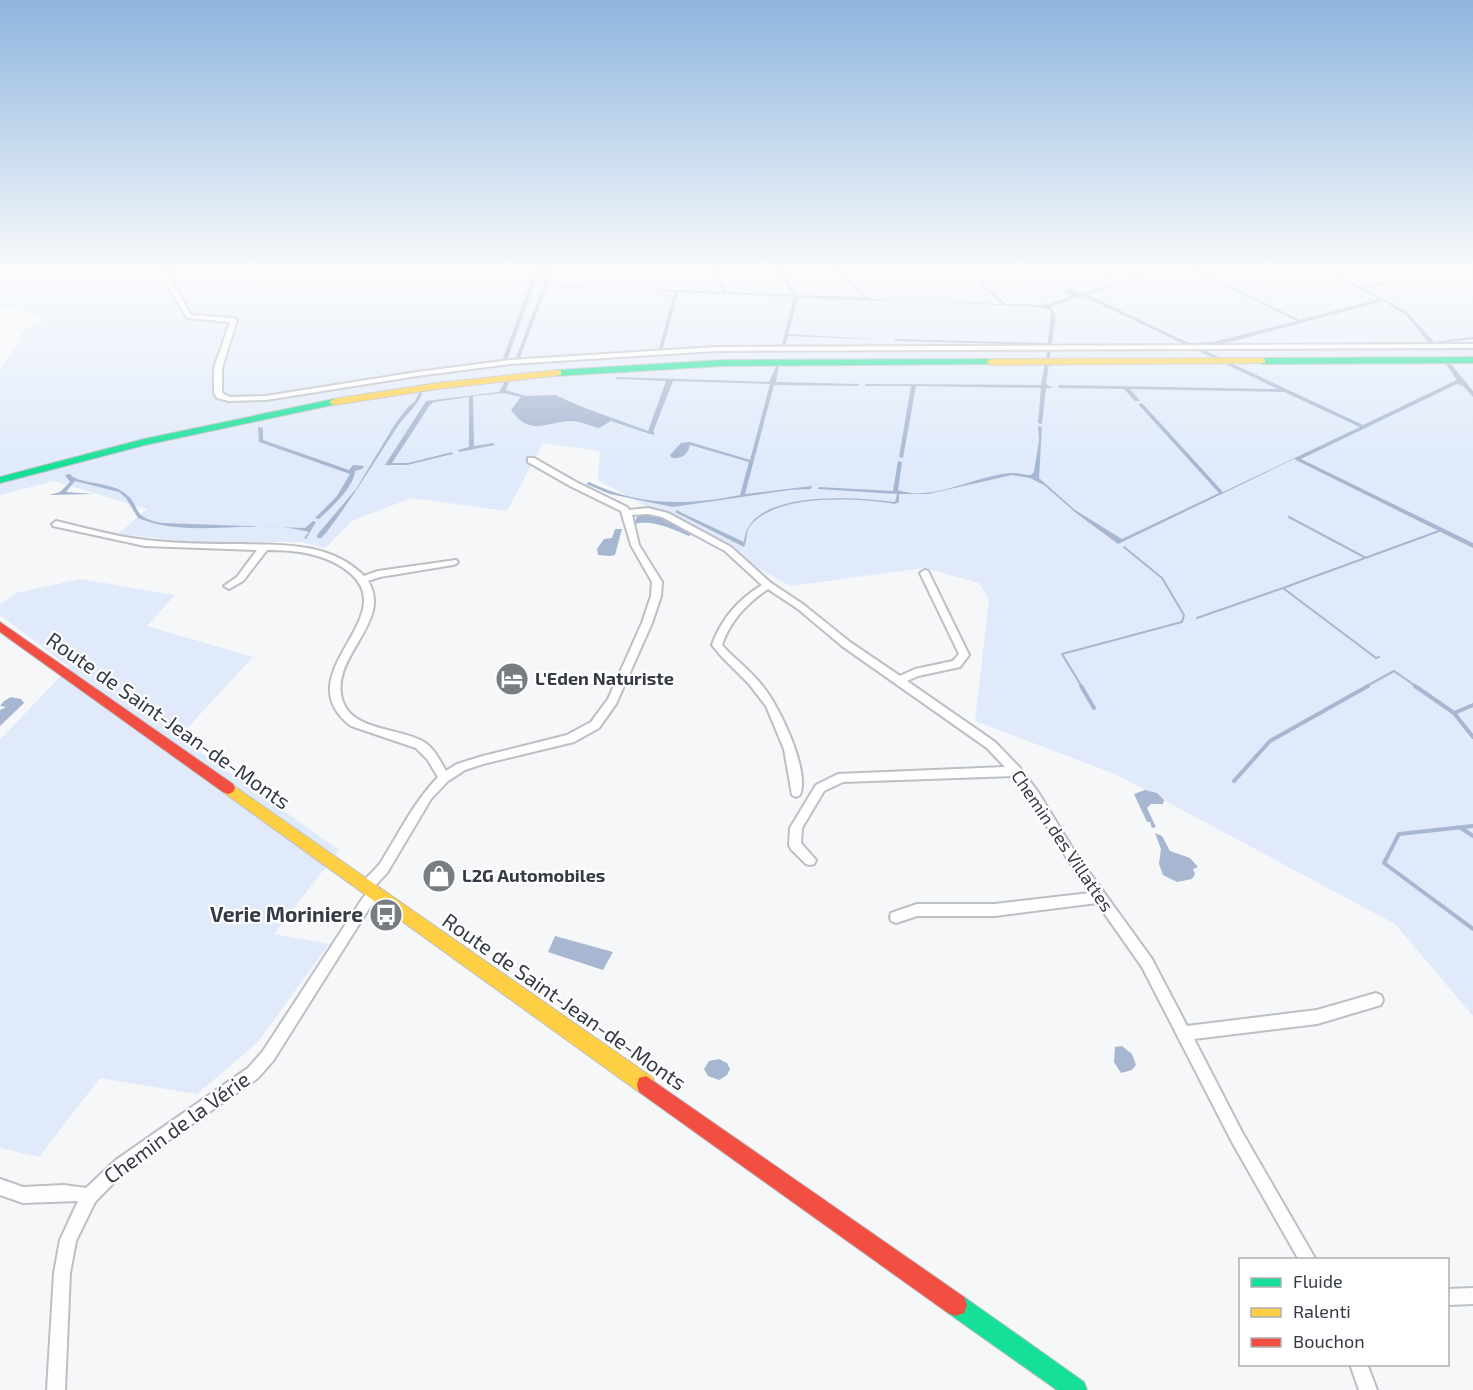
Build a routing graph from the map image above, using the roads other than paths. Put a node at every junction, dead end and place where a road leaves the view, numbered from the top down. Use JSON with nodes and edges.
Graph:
{"nodes":[{"id":1,"x":229,"y":336,"type":"edge"},
{"id":2,"x":1473,"y":346,"type":"edge"},
{"id":3,"x":1473,"y":360,"type":"edge"},
{"id":4,"x":531,"y":460,"type":"dead end"},
{"id":5,"x":0,"y":480,"type":"edge"},
{"id":6,"x":627,"y":513,"type":"junction"},
{"id":7,"x":56,"y":524,"type":"dead end"},
{"id":8,"x":264,"y":547,"type":"junction"},
{"id":9,"x":453,"y":562,"type":"dead end"},
{"id":10,"x":925,"y":573,"type":"dead end"},
{"id":11,"x":363,"y":580,"type":"junction"},
{"id":12,"x":768,"y":585,"type":"junction"},
{"id":13,"x":229,"y":586,"type":"dead end"},
{"id":14,"x":0,"y":626,"type":"edge"},
{"id":15,"x":899,"y":681,"type":"junction"},
{"id":16,"x":1016,"y":771,"type":"junction"},
{"id":17,"x":444,"y":778,"type":"junction"},
{"id":18,"x":796,"y":792,"type":"dead end"},
{"id":19,"x":810,"y":860,"type":"dead end"},
{"id":20,"x":371,"y":890,"type":"junction"},
{"id":21,"x":1100,"y":897,"type":"junction"},
{"id":22,"x":896,"y":917,"type":"dead end"},
{"id":23,"x":1376,"y":1000,"type":"dead end"},
{"id":24,"x":1184,"y":1033,"type":"junction"},
{"id":25,"x":0,"y":1187,"type":"edge"},
{"id":26,"x":89,"y":1196,"type":"junction"},
{"id":27,"x":1307,"y":1258,"type":"edge"},
{"id":28,"x":1473,"y":1296,"type":"edge"},
{"id":29,"x":1449,"y":1297,"type":"edge"},
{"id":30,"x":1358,"y":1366,"type":"edge"},
{"id":31,"x":56,"y":1390,"type":"edge"},
{"id":32,"x":1076,"y":1390,"type":"edge"},
{"id":33,"x":1368,"y":1390,"type":"edge"}],
"edges":[{"from":1,"to":2,"type":"street"},
{"from":3,"to":5,"type":"main road"},
{"from":4,"to":6,"type":"street"},
{"from":6,"to":12,"type":"street","name":"Chemin des Villattes"},
{"from":6,"to":17,"type":"street"},
{"from":7,"to":8,"type":"street"},
{"from":8,"to":11,"type":"street"},
{"from":8,"to":13,"type":"street"},
{"from":9,"to":11,"type":"street"},
{"from":10,"to":15,"type":"street"},
{"from":11,"to":17,"type":"street"},
{"from":12,"to":15,"type":"street","name":"Chemin des Villattes"},
{"from":12,"to":18,"type":"street"},
{"from":14,"to":20,"type":"main road","name":"Route de Saint-Jean-de-Monts"},
{"from":15,"to":16,"type":"street","name":"Chemin des Villattes"},
{"from":16,"to":19,"type":"street"},
{"from":16,"to":21,"type":"street","name":"Chemin des Villattes"},
{"from":17,"to":20,"type":"street","name":"Chemin de la Vérie"},
{"from":20,"to":26,"type":"street","name":"Chemin de la Vérie"},
{"from":20,"to":32,"type":"main road","name":"Route de Saint-Jean-de-Monts"},
{"from":21,"to":22,"type":"street"},
{"from":21,"to":24,"type":"street","name":"Chemin des Villattes"},
{"from":23,"to":24,"type":"street"},
{"from":24,"to":27,"type":"street","name":"Chemin des Villattes"},
{"from":25,"to":26,"type":"street"},
{"from":26,"to":31,"type":"street","name":"Chemin de la Vérie"},
{"from":28,"to":29,"type":"street"},
{"from":30,"to":33,"type":"street"}]}
